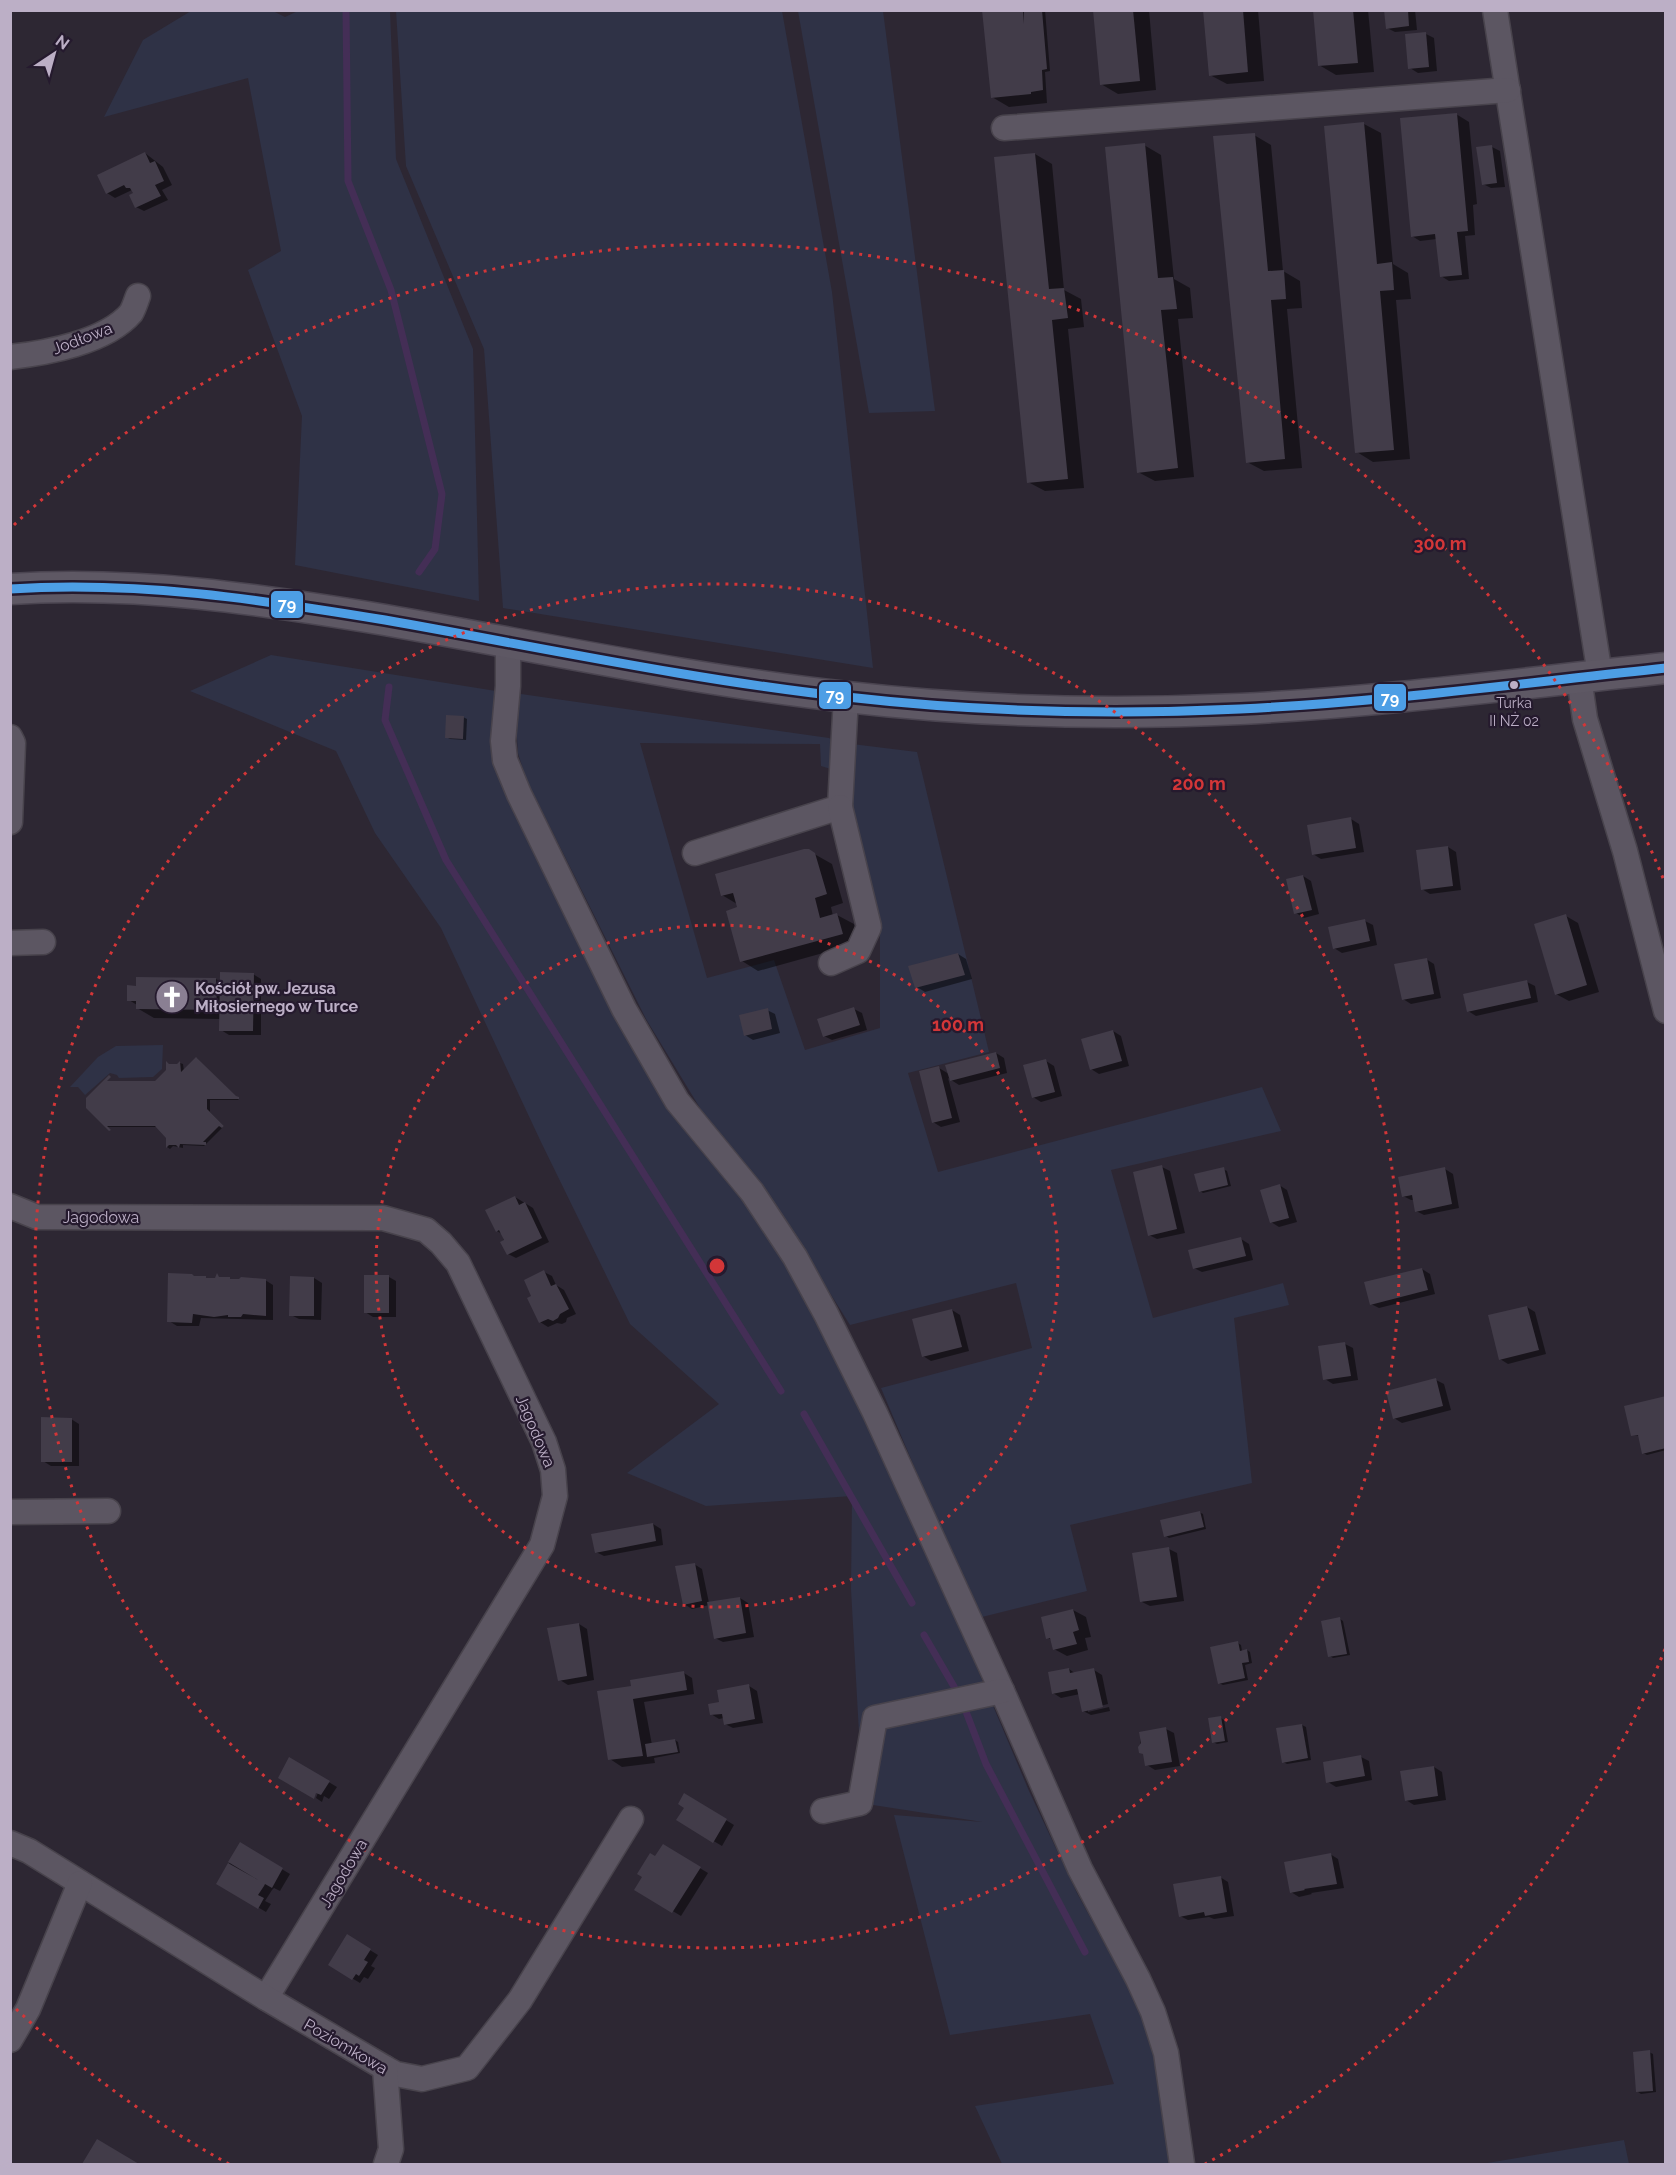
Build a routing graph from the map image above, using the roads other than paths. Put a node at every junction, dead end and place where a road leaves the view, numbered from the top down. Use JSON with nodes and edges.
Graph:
{"nodes":[{"id":1,"x":1495,"y":10,"type":"edge"},
{"id":2,"x":1508,"y":90,"type":"junction"},
{"id":3,"x":1004,"y":128,"type":"dead end"},
{"id":4,"x":138,"y":296,"type":"dead end"},
{"id":5,"x":10,"y":357,"type":"edge"},
{"id":6,"x":10,"y":589,"type":"edge"},
{"id":7,"x":508,"y":641,"type":"junction"},
{"id":8,"x":1665,"y":668,"type":"edge"},
{"id":9,"x":1589,"y":676,"type":"junction"},
{"id":10,"x":846,"y":697,"type":"junction"},
{"id":11,"x":10,"y":737,"type":"edge"},
{"id":12,"x":840,"y":807,"type":"junction"},
{"id":13,"x":10,"y":822,"type":"edge"},
{"id":14,"x":695,"y":853,"type":"dead end"},
{"id":15,"x":43,"y":942,"type":"dead end"},
{"id":16,"x":10,"y":943,"type":"edge"},
{"id":17,"x":831,"y":963,"type":"dead end"},
{"id":18,"x":1665,"y":1011,"type":"edge"},
{"id":19,"x":10,"y":1206,"type":"edge"},
{"id":20,"x":108,"y":1511,"type":"dead end"},
{"id":21,"x":10,"y":1512,"type":"edge"},
{"id":22,"x":1002,"y":1691,"type":"junction"},
{"id":23,"x":823,"y":1811,"type":"dead end"},
{"id":24,"x":631,"y":1819,"type":"dead end"},
{"id":25,"x":10,"y":1843,"type":"edge"},
{"id":26,"x":80,"y":1883,"type":"junction"},
{"id":27,"x":266,"y":1998,"type":"junction"},
{"id":28,"x":10,"y":2040,"type":"edge"},
{"id":29,"x":385,"y":2068,"type":"junction"},
{"id":30,"x":386,"y":2164,"type":"edge"},
{"id":31,"x":1182,"y":2164,"type":"edge"}],
"edges":[{"from":1,"to":2,"type":"street"},
{"from":2,"to":3,"type":"street"},
{"from":2,"to":9,"type":"street"},
{"from":4,"to":5,"type":"street","name":"Jodłowa"},
{"from":6,"to":7,"type":"main road"},
{"from":7,"to":10,"type":"main road"},
{"from":7,"to":22,"type":"street"},
{"from":8,"to":9,"type":"main road"},
{"from":9,"to":10,"type":"main road"},
{"from":9,"to":18,"type":"street"},
{"from":10,"to":12,"type":"street"},
{"from":11,"to":13,"type":"street"},
{"from":12,"to":14,"type":"street"},
{"from":12,"to":17,"type":"street"},
{"from":15,"to":16,"type":"street"},
{"from":19,"to":27,"type":"street","name":"Jagodowa"},
{"from":20,"to":21,"type":"street"},
{"from":22,"to":23,"type":"street"},
{"from":22,"to":31,"type":"street"},
{"from":24,"to":29,"type":"street","name":"Poziomkowa"},
{"from":25,"to":26,"type":"street","name":"Poziomkowa"},
{"from":26,"to":27,"type":"street","name":"Poziomkowa"},
{"from":26,"to":28,"type":"street"},
{"from":27,"to":29,"type":"street","name":"Poziomkowa"},
{"from":29,"to":30,"type":"street"}]}
